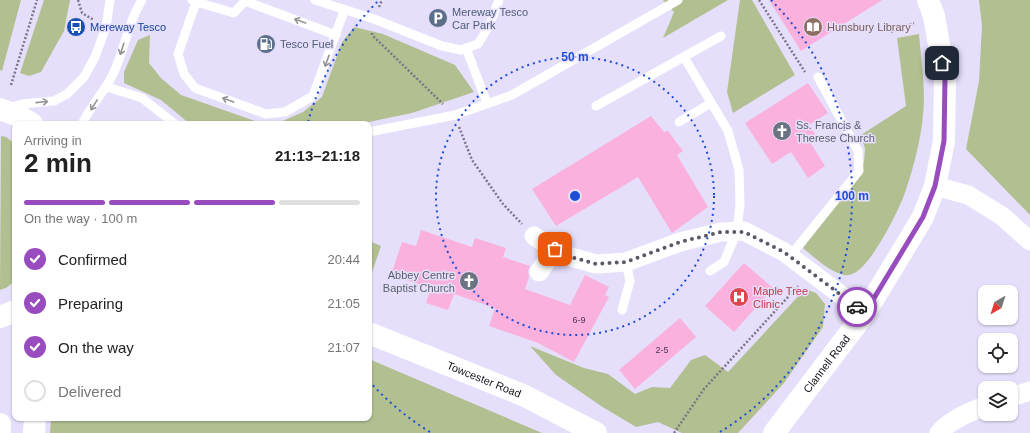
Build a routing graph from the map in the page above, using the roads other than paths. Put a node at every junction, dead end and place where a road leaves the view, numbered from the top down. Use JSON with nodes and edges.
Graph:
{"nodes":[{"id":1,"x":110,"y":0,"type":"edge"},
{"id":2,"x":142,"y":0,"type":"edge"},
{"id":3,"x":315,"y":0,"type":"edge"},
{"id":4,"x":498,"y":0,"type":"edge"},
{"id":5,"x":678,"y":0,"type":"edge"},
{"id":6,"x":194,"y":1,"type":"edge"},
{"id":7,"x":931,"y":8,"type":"edge"},
{"id":8,"x":344,"y":11,"type":"junction"},
{"id":9,"x":336,"y":35,"type":"junction"},
{"id":10,"x":721,"y":36,"type":"dead end"},
{"id":11,"x":466,"y":48,"type":"junction"},
{"id":12,"x":684,"y":57,"type":"junction"},
{"id":13,"x":818,"y":77,"type":"road end"},
{"id":14,"x":106,"y":86,"type":"junction"},
{"id":15,"x":487,"y":103,"type":"junction"},
{"id":16,"x":711,"y":103,"type":"junction"},
{"id":17,"x":596,"y":106,"type":"dead end"},
{"id":18,"x":2,"y":109,"type":"edge"},
{"id":19,"x":27,"y":121,"type":"edge"},
{"id":20,"x":84,"y":121,"type":"edge"},
{"id":21,"x":171,"y":121,"type":"edge"},
{"id":22,"x":679,"y":122,"type":"dead end"},
{"id":23,"x":372,"y":131,"type":"edge"},
{"id":24,"x":935,"y":186,"type":"junction"},
{"id":25,"x":737,"y":232,"type":"junction"},
{"id":26,"x":534,"y":236,"type":"road end"},
{"id":27,"x":1030,"y":241,"type":"edge"},
{"id":28,"x":555,"y":249,"type":"junction"},
{"id":29,"x":790,"y":256,"type":"junction"},
{"id":30,"x":626,"y":262,"type":"junction"},
{"id":31,"x":710,"y":271,"type":"dead end"},
{"id":32,"x":539,"y":272,"type":"dead end"},
{"id":33,"x":622,"y":310,"type":"dead end"},
{"id":34,"x":12,"y":312,"type":"edge"},
{"id":35,"x":865,"y":313,"type":"junction"},
{"id":36,"x":0,"y":317,"type":"edge"},
{"id":37,"x":372,"y":334,"type":"edge"},
{"id":38,"x":1030,"y":391,"type":"edge"},
{"id":39,"x":1018,"y":395,"type":"edge"},
{"id":40,"x":978,"y":408,"type":"edge"},
{"id":41,"x":35,"y":421,"type":"edge"},
{"id":42,"x":0,"y":424,"type":"edge"},
{"id":43,"x":0,"y":430,"type":"edge"},
{"id":44,"x":34,"y":433,"type":"edge"},
{"id":45,"x":596,"y":433,"type":"edge"},
{"id":46,"x":774,"y":433,"type":"edge"},
{"id":47,"x":939,"y":433,"type":"edge"}],
"edges":[{"from":18,"to":1,"type":"lane","one_way":true},
{"from":2,"to":14,"type":"lane","one_way":true},
{"from":3,"to":8,"type":"lane"},
{"from":4,"to":11,"type":"lane"},
{"from":5,"to":15,"type":"lane"},
{"from":9,"to":6,"type":"lane","one_way":true},
{"from":9,"to":6,"type":"lane","one_way":true},
{"from":7,"to":24,"type":"main road","name":"Clannell Road"},
{"from":8,"to":9,"type":"lane"},
{"from":8,"to":11,"type":"lane"},
{"from":10,"to":12,"type":"lane"},
{"from":11,"to":15,"type":"lane"},
{"from":12,"to":16,"type":"lane"},
{"from":12,"to":17,"type":"lane"},
{"from":13,"to":29,"type":"lane"},
{"from":14,"to":20,"type":"lane","one_way":true},
{"from":14,"to":21,"type":"lane"},
{"from":15,"to":23,"type":"lane"},
{"from":16,"to":22,"type":"lane"},
{"from":16,"to":25,"type":"lane"},
{"from":18,"to":19,"type":"main road"},
{"from":24,"to":27,"type":"street"},
{"from":24,"to":35,"type":"main road","name":"Clannell Road"},
{"from":25,"to":29,"type":"street"},
{"from":25,"to":30,"type":"street"},
{"from":25,"to":31,"type":"lane"},
{"from":26,"to":28,"type":"street"},
{"from":28,"to":30,"type":"street"},
{"from":28,"to":32,"type":"street"},
{"from":29,"to":35,"type":"street"},
{"from":30,"to":33,"type":"lane"},
{"from":34,"to":36,"type":"main road"},
{"from":35,"to":46,"type":"main road","name":"Clannell Road"},
{"from":37,"to":45,"type":"main road","name":"Towcester Road"},
{"from":38,"to":39,"type":"street"},
{"from":40,"to":47,"type":"street"},
{"from":41,"to":44,"type":"main road"},
{"from":42,"to":43,"type":"main road"}]}
